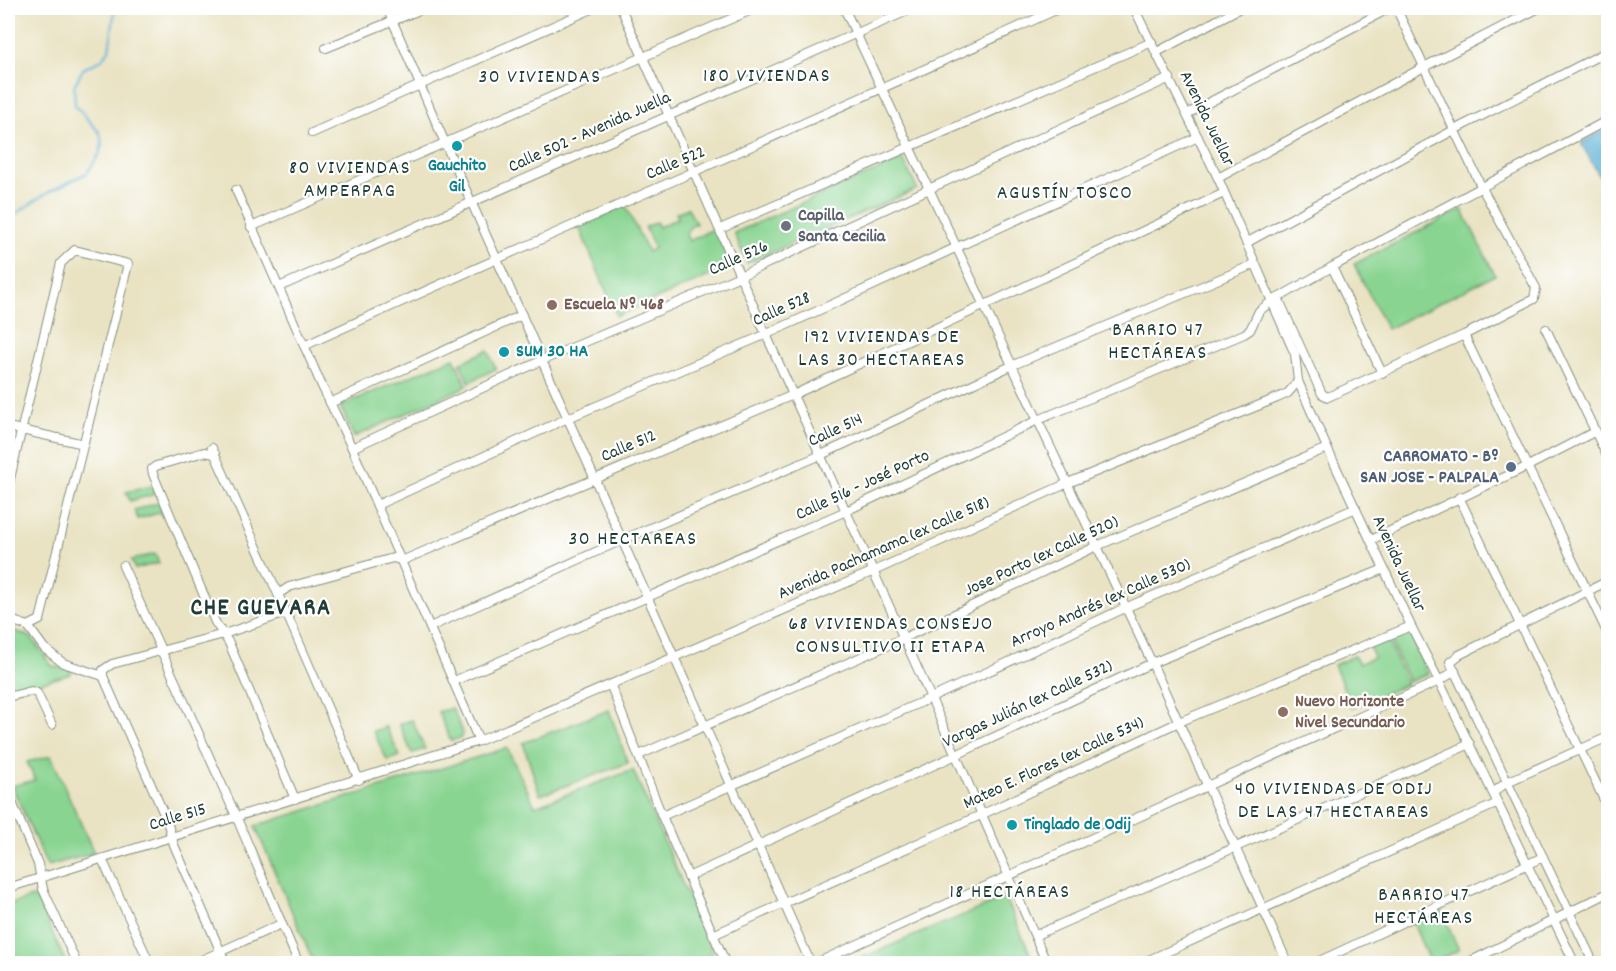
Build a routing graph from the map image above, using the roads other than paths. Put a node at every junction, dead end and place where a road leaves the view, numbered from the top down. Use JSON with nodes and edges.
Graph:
{"nodes":[{"id":1,"x":387,"y":8,"type":"edge"},
{"id":2,"x":424,"y":8,"type":"edge"},
{"id":3,"x":594,"y":8,"type":"edge"},
{"id":4,"x":621,"y":8,"type":"edge"},
{"id":5,"x":756,"y":8,"type":"edge"},
{"id":6,"x":844,"y":8,"type":"edge"},
{"id":7,"x":914,"y":8,"type":"edge"},
{"id":8,"x":1060,"y":8,"type":"edge"},
{"id":9,"x":1134,"y":8,"type":"edge"},
{"id":10,"x":1240,"y":8,"type":"edge"},
{"id":11,"x":1390,"y":8,"type":"edge"},
{"id":12,"x":1396,"y":8,"type":"edge"},
{"id":13,"x":1539,"y":8,"type":"edge"},
{"id":14,"x":393,"y":21,"type":"junction"},
{"id":15,"x":857,"y":33,"type":"junction"},
{"id":16,"x":1152,"y":42,"type":"junction"},
{"id":17,"x":326,"y":48,"type":"dead end"},
{"id":18,"x":1608,"y":51,"type":"edge"},
{"id":19,"x":1157,"y":52,"type":"junction"},
{"id":20,"x":644,"y":57,"type":"junction"},
{"id":21,"x":1424,"y":67,"type":"junction"},
{"id":22,"x":1170,"y":78,"type":"junction"},
{"id":23,"x":420,"y":84,"type":"junction"},
{"id":24,"x":882,"y":90,"type":"junction"},
{"id":25,"x":1187,"y":114,"type":"junction"},
{"id":26,"x":669,"y":115,"type":"junction"},
{"id":27,"x":1608,"y":120,"type":"edge"},
{"id":28,"x":1454,"y":130,"type":"junction"},
{"id":29,"x":312,"y":133,"type":"dead end"},
{"id":30,"x":1198,"y":137,"type":"junction"},
{"id":31,"x":445,"y":142,"type":"junction"},
{"id":32,"x":910,"y":145,"type":"junction"},
{"id":33,"x":694,"y":173,"type":"junction"},
{"id":34,"x":1218,"y":178,"type":"junction"},
{"id":35,"x":930,"y":188,"type":"junction"},
{"id":36,"x":1482,"y":188,"type":"junction"},
{"id":37,"x":236,"y":190,"type":"dead end"},
{"id":38,"x":1224,"y":193,"type":"junction"},
{"id":39,"x":472,"y":202,"type":"junction"},
{"id":40,"x":251,"y":227,"type":"junction"},
{"id":41,"x":720,"y":229,"type":"junction"},
{"id":42,"x":1246,"y":243,"type":"junction"},
{"id":43,"x":958,"y":247,"type":"junction"},
{"id":44,"x":497,"y":257,"type":"junction"},
{"id":45,"x":1255,"y":264,"type":"junction"},
{"id":46,"x":1332,"y":267,"type":"junction"},
{"id":47,"x":741,"y":276,"type":"junction"},
{"id":48,"x":279,"y":288,"type":"junction"},
{"id":49,"x":1274,"y":300,"type":"junction"},
{"id":50,"x":985,"y":305,"type":"junction"},
{"id":51,"x":522,"y":315,"type":"junction"},
{"id":52,"x":1546,"y":329,"type":"dead end"},
{"id":53,"x":767,"y":334,"type":"junction"},
{"id":54,"x":1464,"y":335,"type":"junction"},
{"id":55,"x":304,"y":346,"type":"junction"},
{"id":56,"x":543,"y":360,"type":"junction"},
{"id":57,"x":1012,"y":365,"type":"junction"},
{"id":58,"x":1382,"y":373,"type":"junction"},
{"id":59,"x":1298,"y":381,"type":"junction"},
{"id":60,"x":793,"y":395,"type":"junction"},
{"id":61,"x":330,"y":403,"type":"junction"},
{"id":62,"x":568,"y":418,"type":"junction"},
{"id":63,"x":1038,"y":420,"type":"junction"},
{"id":64,"x":8,"y":427,"type":"edge"},
{"id":65,"x":20,"y":430,"type":"junction"},
{"id":66,"x":1596,"y":431,"type":"junction"},
{"id":67,"x":84,"y":444,"type":"junction"},
{"id":68,"x":352,"y":448,"type":"junction"},
{"id":69,"x":1327,"y":448,"type":"junction"},
{"id":70,"x":821,"y":455,"type":"junction"},
{"id":71,"x":1608,"y":458,"type":"edge"},
{"id":72,"x":1528,"y":466,"type":"junction"},
{"id":73,"x":595,"y":478,"type":"junction"},
{"id":74,"x":1068,"y":483,"type":"junction"},
{"id":75,"x":8,"y":487,"type":"edge"},
{"id":76,"x":1459,"y":497,"type":"junction"},
{"id":77,"x":376,"y":506,"type":"junction"},
{"id":78,"x":1356,"y":508,"type":"junction"},
{"id":79,"x":846,"y":511,"type":"junction"},
{"id":80,"x":622,"y":540,"type":"junction"},
{"id":81,"x":1371,"y":540,"type":"junction"},
{"id":82,"x":1097,"y":546,"type":"junction"},
{"id":83,"x":400,"y":560,"type":"junction"},
{"id":84,"x":123,"y":566,"type":"dead end"},
{"id":85,"x":1384,"y":569,"type":"junction"},
{"id":86,"x":874,"y":571,"type":"junction"},
{"id":87,"x":1608,"y":581,"type":"edge"},
{"id":88,"x":1588,"y":591,"type":"junction"},
{"id":89,"x":278,"y":594,"type":"junction"},
{"id":90,"x":648,"y":597,"type":"junction"},
{"id":91,"x":1125,"y":608,"type":"junction"},
{"id":92,"x":286,"y":613,"type":"junction"},
{"id":93,"x":8,"y":619,"type":"edge"},
{"id":94,"x":28,"y":626,"type":"junction"},
{"id":95,"x":1411,"y":626,"type":"junction"},
{"id":96,"x":1521,"y":626,"type":"junction"},
{"id":97,"x":430,"y":627,"type":"junction"},
{"id":98,"x":224,"y":634,"type":"junction"},
{"id":99,"x":1608,"y":634,"type":"edge"},
{"id":100,"x":904,"y":638,"type":"junction"},
{"id":101,"x":161,"y":651,"type":"junction"},
{"id":102,"x":676,"y":657,"type":"junction"},
{"id":103,"x":1152,"y":663,"type":"junction"},
{"id":104,"x":1455,"y":671,"type":"junction"},
{"id":105,"x":103,"y":673,"type":"junction"},
{"id":106,"x":454,"y":681,"type":"junction"},
{"id":107,"x":1439,"y":681,"type":"junction"},
{"id":108,"x":611,"y":686,"type":"junction"},
{"id":109,"x":8,"y":697,"type":"edge"},
{"id":110,"x":931,"y":698,"type":"junction"},
{"id":111,"x":1179,"y":722,"type":"junction"},
{"id":112,"x":52,"y":725,"type":"dead end"},
{"id":113,"x":706,"y":725,"type":"junction"},
{"id":114,"x":1608,"y":737,"type":"edge"},
{"id":115,"x":478,"y":741,"type":"junction"},
{"id":116,"x":1470,"y":744,"type":"junction"},
{"id":117,"x":1580,"y":749,"type":"junction"},
{"id":118,"x":639,"y":755,"type":"junction"},
{"id":119,"x":956,"y":756,"type":"junction"},
{"id":120,"x":359,"y":780,"type":"junction"},
{"id":121,"x":1507,"y":782,"type":"junction"},
{"id":122,"x":733,"y":785,"type":"junction"},
{"id":123,"x":1208,"y":785,"type":"junction"},
{"id":124,"x":8,"y":793,"type":"edge"},
{"id":125,"x":1493,"y":793,"type":"junction"},
{"id":126,"x":295,"y":799,"type":"junction"},
{"id":127,"x":1498,"y":803,"type":"junction"},
{"id":128,"x":1608,"y":808,"type":"edge"},
{"id":129,"x":983,"y":814,"type":"junction"},
{"id":130,"x":236,"y":816,"type":"junction"},
{"id":131,"x":662,"y":816,"type":"junction"},
{"id":132,"x":172,"y":836,"type":"junction"},
{"id":133,"x":757,"y":845,"type":"junction"},
{"id":134,"x":1236,"y":847,"type":"junction"},
{"id":135,"x":1543,"y":857,"type":"junction"},
{"id":136,"x":102,"y":859,"type":"junction"},
{"id":137,"x":1527,"y":864,"type":"junction"},
{"id":138,"x":40,"y":877,"type":"junction"},
{"id":139,"x":688,"y":877,"type":"junction"},
{"id":140,"x":1011,"y":877,"type":"junction"},
{"id":141,"x":8,"y":888,"type":"edge"},
{"id":142,"x":1608,"y":893,"type":"edge"},
{"id":143,"x":783,"y":903,"type":"junction"},
{"id":144,"x":1263,"y":907,"type":"junction"},
{"id":145,"x":1570,"y":912,"type":"junction"},
{"id":146,"x":1555,"y":921,"type":"junction"},
{"id":147,"x":281,"y":924,"type":"junction"},
{"id":148,"x":713,"y":934,"type":"junction"},
{"id":149,"x":1036,"y":935,"type":"junction"},
{"id":150,"x":221,"y":951,"type":"junction"},
{"id":151,"x":76,"y":963,"type":"edge"},
{"id":152,"x":150,"y":963,"type":"edge"},
{"id":153,"x":193,"y":963,"type":"edge"},
{"id":154,"x":226,"y":963,"type":"edge"},
{"id":155,"x":299,"y":963,"type":"edge"},
{"id":156,"x":726,"y":963,"type":"edge"},
{"id":157,"x":812,"y":963,"type":"edge"},
{"id":158,"x":1047,"y":963,"type":"edge"},
{"id":159,"x":1140,"y":963,"type":"edge"},
{"id":160,"x":1288,"y":963,"type":"edge"},
{"id":161,"x":1313,"y":963,"type":"edge"},
{"id":162,"x":1464,"y":963,"type":"edge"},
{"id":163,"x":1575,"y":963,"type":"edge"},
{"id":164,"x":1594,"y":963,"type":"edge"}],
"edges":[{"from":1,"to":14,"type":"street"},
{"from":2,"to":14,"type":"street"},
{"from":3,"to":23,"type":"street"},
{"from":4,"to":20,"type":"street"},
{"from":5,"to":20,"type":"street"},
{"from":6,"to":15,"type":"street"},
{"from":7,"to":15,"type":"street","name":"Calle 502 - Avenida Juella"},
{"from":8,"to":24,"type":"street","name":"Calle 522"},
{"from":9,"to":16,"type":"street","name":"Avenida Juellar"},
{"from":10,"to":19,"type":"street"},
{"from":11,"to":25,"type":"street"},
{"from":12,"to":21,"type":"street"},
{"from":13,"to":21,"type":"street"},
{"from":14,"to":17,"type":"street"},
{"from":14,"to":23,"type":"street"},
{"from":15,"to":24,"type":"street"},
{"from":15,"to":26,"type":"street","name":"Calle 502 - Avenida Juella"},
{"from":16,"to":19,"type":"street","name":"Avenida Juellar"},
{"from":16,"to":32,"type":"street"},
{"from":18,"to":28,"type":"street"},
{"from":19,"to":22,"type":"street","name":"Avenida Juellar"},
{"from":20,"to":26,"type":"street"},
{"from":20,"to":31,"type":"street"},
{"from":21,"to":28,"type":"street"},
{"from":21,"to":34,"type":"street"},
{"from":22,"to":25,"type":"street","name":"Avenida Juellar"},
{"from":22,"to":35,"type":"street","name":"Calle 526"},
{"from":23,"to":29,"type":"street"},
{"from":23,"to":31,"type":"street"},
{"from":24,"to":32,"type":"street"},
{"from":24,"to":33,"type":"street","name":"Calle 522"},
{"from":25,"to":30,"type":"street","name":"Avenida Juellar"},
{"from":26,"to":33,"type":"street"},
{"from":26,"to":39,"type":"street","name":"Calle 502 - Avenida Juella"},
{"from":27,"to":36,"type":"street"},
{"from":28,"to":36,"type":"street"},
{"from":28,"to":42,"type":"street"},
{"from":30,"to":34,"type":"street","name":"Avenida Juellar"},
{"from":30,"to":43,"type":"street","name":"Calle 528"},
{"from":31,"to":39,"type":"street"},
{"from":31,"to":40,"type":"street"},
{"from":32,"to":35,"type":"street"},
{"from":32,"to":41,"type":"street"},
{"from":33,"to":41,"type":"street"},
{"from":33,"to":44,"type":"street","name":"Calle 522"},
{"from":34,"to":38,"type":"street","name":"Avenida Juellar"},
{"from":35,"to":43,"type":"street"},
{"from":35,"to":47,"type":"street","name":"Calle 526"},
{"from":36,"to":46,"type":"street"},
{"from":36,"to":54,"type":"street"},
{"from":37,"to":40,"type":"street"},
{"from":38,"to":42,"type":"street","name":"Avenida Juellar"},
{"from":38,"to":50,"type":"street","name":"Calle 512"},
{"from":39,"to":44,"type":"street"},
{"from":39,"to":48,"type":"street","name":"Calle 502 - Avenida Juella"},
{"from":40,"to":48,"type":"street"},
{"from":41,"to":47,"type":"street"},
{"from":42,"to":45,"type":"street","name":"Avenida Juellar"},
{"from":43,"to":50,"type":"street"},
{"from":43,"to":53,"type":"street","name":"Calle 528"},
{"from":44,"to":51,"type":"street"},
{"from":44,"to":55,"type":"street","name":"Calle 522"},
{"from":45,"to":49,"type":"street","name":"Avenida Juellar"},
{"from":45,"to":57,"type":"street","name":"Calle 514"},
{"from":46,"to":49,"type":"street"},
{"from":46,"to":58,"type":"street"},
{"from":47,"to":53,"type":"street"},
{"from":47,"to":56,"type":"street","name":"Calle 526"},
{"from":48,"to":55,"type":"street"},
{"from":49,"to":58,"type":"street"},
{"from":49,"to":59,"type":"street","name":"Avenida Juellar"},
{"from":49,"to":63,"type":"street","name":"Calle 516 - José Porto"},
{"from":50,"to":57,"type":"street"},
{"from":50,"to":60,"type":"street","name":"Calle 512"},
{"from":51,"to":56,"type":"street"},
{"from":51,"to":61,"type":"street"},
{"from":52,"to":66,"type":"street"},
{"from":53,"to":60,"type":"street"},
{"from":53,"to":62,"type":"street","name":"Calle 528"},
{"from":54,"to":58,"type":"street"},
{"from":54,"to":72,"type":"street"},
{"from":55,"to":61,"type":"street"},
{"from":56,"to":62,"type":"street"},
{"from":56,"to":68,"type":"street","name":"Calle 526"},
{"from":57,"to":63,"type":"street"},
{"from":57,"to":70,"type":"street","name":"Calle 514"},
{"from":59,"to":69,"type":"street","name":"Avenida Juellar"},
{"from":59,"to":74,"type":"street","name":"Avenida Pachamama (ex Calle 518)"},
{"from":60,"to":70,"type":"street"},
{"from":60,"to":73,"type":"street","name":"Calle 512"},
{"from":61,"to":68,"type":"street"},
{"from":62,"to":73,"type":"street"},
{"from":62,"to":77,"type":"street","name":"Calle 528"},
{"from":63,"to":74,"type":"street"},
{"from":63,"to":79,"type":"street","name":"Calle 516 - José Porto"},
{"from":64,"to":65,"type":"street"},
{"from":65,"to":67,"type":"street"},
{"from":65,"to":67,"type":"street"},
{"from":65,"to":75,"type":"street"},
{"from":66,"to":71,"type":"street"},
{"from":66,"to":72,"type":"street"},
{"from":67,"to":94,"type":"street"},
{"from":68,"to":77,"type":"street"},
{"from":69,"to":78,"type":"street","name":"Avenida Juellar"},
{"from":69,"to":82,"type":"street","name":"Jose Porto (ex Calle 520)"},
{"from":70,"to":79,"type":"street"},
{"from":70,"to":80,"type":"street","name":"Calle 514"},
{"from":72,"to":76,"type":"street"},
{"from":72,"to":88,"type":"street"},
{"from":73,"to":80,"type":"street"},
{"from":73,"to":83,"type":"street","name":"Calle 512"},
{"from":74,"to":82,"type":"street"},
{"from":74,"to":86,"type":"street","name":"Avenida Pachamama (ex Calle 518)"},
{"from":76,"to":81,"type":"street"},
{"from":76,"to":96,"type":"street"},
{"from":77,"to":83,"type":"street"},
{"from":78,"to":81,"type":"street","name":"Avenida Juellar"},
{"from":78,"to":91,"type":"street","name":"Arroyo Andrés (ex Calle 530)"},
{"from":79,"to":86,"type":"street"},
{"from":79,"to":90,"type":"street","name":"Calle 516 - José Porto"},
{"from":80,"to":90,"type":"street"},
{"from":80,"to":97,"type":"street","name":"Calle 514"},
{"from":81,"to":85,"type":"street","name":"Avenida Juellar"},
{"from":82,"to":91,"type":"street"},
{"from":82,"to":100,"type":"street","name":"Jose Porto (ex Calle 520)"},
{"from":83,"to":89,"type":"street","name":"Calle 512"},
{"from":83,"to":97,"type":"street"},
{"from":84,"to":101,"type":"street"},
{"from":85,"to":95,"type":"street","name":"Avenida Juellar"},
{"from":85,"to":103,"type":"street","name":"Vargas Julián (ex Calle 532)"},
{"from":86,"to":100,"type":"street"},
{"from":86,"to":102,"type":"street","name":"Avenida Pachamama (ex Calle 518)"},
{"from":87,"to":88,"type":"street"},
{"from":88,"to":96,"type":"street"},
{"from":88,"to":99,"type":"street"},
{"from":89,"to":92,"type":"street"},
{"from":89,"to":98,"type":"street"},
{"from":90,"to":102,"type":"street"},
{"from":90,"to":106,"type":"street","name":"Calle 516 - José Porto"},
{"from":91,"to":103,"type":"street"},
{"from":91,"to":110,"type":"street","name":"Arroyo Andrés (ex Calle 530)"},
{"from":92,"to":98,"type":"street"},
{"from":92,"to":120,"type":"street"},
{"from":93,"to":94,"type":"street"},
{"from":94,"to":105,"type":"street"},
{"from":95,"to":107,"type":"street","name":"Avenida Juellar"},
{"from":95,"to":111,"type":"street","name":"Mateo E. Flores (ex Calle 534)"},
{"from":96,"to":104,"type":"street"},
{"from":96,"to":117,"type":"street"},
{"from":97,"to":106,"type":"street"},
{"from":98,"to":101,"type":"street"},
{"from":98,"to":126,"type":"street"},
{"from":100,"to":110,"type":"street"},
{"from":100,"to":113,"type":"street","name":"Jose Porto (ex Calle 520)"},
{"from":101,"to":105,"type":"street"},
{"from":101,"to":130,"type":"street"},
{"from":102,"to":108,"type":"street","name":"Avenida Pachamama (ex Calle 518)"},
{"from":102,"to":113,"type":"street"},
{"from":103,"to":111,"type":"street"},
{"from":103,"to":119,"type":"street","name":"Vargas Julián (ex Calle 532)"},
{"from":104,"to":107,"type":"street"},
{"from":104,"to":121,"type":"street"},
{"from":105,"to":132,"type":"street"},
{"from":106,"to":115,"type":"street"},
{"from":107,"to":116,"type":"street","name":"Avenida Juellar"},
{"from":107,"to":123,"type":"street"},
{"from":108,"to":115,"type":"street","name":"Avenida Pachamama (ex Calle 518)"},
{"from":108,"to":118,"type":"street"},
{"from":109,"to":112,"type":"street"},
{"from":110,"to":119,"type":"street"},
{"from":110,"to":122,"type":"street","name":"Arroyo Andrés (ex Calle 530)"},
{"from":111,"to":123,"type":"street"},
{"from":111,"to":129,"type":"street","name":"Mateo E. Flores (ex Calle 534)"},
{"from":113,"to":118,"type":"street","name":"Jose Porto (ex Calle 520)"},
{"from":113,"to":122,"type":"street"},
{"from":114,"to":117,"type":"street"},
{"from":115,"to":120,"type":"street","name":"Avenida Pachamama (ex Calle 518)"},
{"from":116,"to":125,"type":"street","name":"Avenida Juellar"},
{"from":116,"to":134,"type":"street"},
{"from":117,"to":121,"type":"street"},
{"from":117,"to":128,"type":"street"},
{"from":118,"to":131,"type":"street"},
{"from":119,"to":129,"type":"street"},
{"from":119,"to":133,"type":"street","name":"Vargas Julián (ex Calle 532)"},
{"from":120,"to":126,"type":"street","name":"Calle 515"},
{"from":121,"to":125,"type":"street"},
{"from":121,"to":135,"type":"street"},
{"from":122,"to":131,"type":"street","name":"Arroyo Andrés (ex Calle 530)"},
{"from":122,"to":133,"type":"street"},
{"from":123,"to":134,"type":"street"},
{"from":123,"to":140,"type":"street"},
{"from":124,"to":138,"type":"street"},
{"from":125,"to":127,"type":"street","name":"Avenida Juellar"},
{"from":126,"to":130,"type":"street","name":"Calle 515"},
{"from":127,"to":137,"type":"street","name":"Avenida Juellar"},
{"from":127,"to":144,"type":"street"},
{"from":129,"to":140,"type":"street"},
{"from":129,"to":143,"type":"street","name":"Mateo E. Flores (ex Calle 534)"},
{"from":130,"to":132,"type":"street","name":"Calle 515"},
{"from":130,"to":147,"type":"street"},
{"from":131,"to":139,"type":"street"},
{"from":132,"to":136,"type":"street","name":"Calle 515"},
{"from":132,"to":150,"type":"street"},
{"from":133,"to":139,"type":"street","name":"Vargas Julián (ex Calle 532)"},
{"from":133,"to":143,"type":"street"},
{"from":134,"to":144,"type":"street"},
{"from":134,"to":149,"type":"street"},
{"from":135,"to":137,"type":"street"},
{"from":135,"to":145,"type":"street"},
{"from":136,"to":138,"type":"street","name":"Calle 515"},
{"from":136,"to":152,"type":"street"},
{"from":137,"to":146,"type":"street","name":"Avenida Juellar"},
{"from":137,"to":161,"type":"street"},
{"from":138,"to":141,"type":"street","name":"Calle 515"},
{"from":138,"to":151,"type":"street"},
{"from":139,"to":148,"type":"street"},
{"from":140,"to":149,"type":"street"},
{"from":140,"to":157,"type":"street"},
{"from":142,"to":145,"type":"street"},
{"from":143,"to":148,"type":"street","name":"Mateo E. Flores (ex Calle 534)"},
{"from":143,"to":157,"type":"street"},
{"from":144,"to":159,"type":"street"},
{"from":144,"to":160,"type":"street"},
{"from":145,"to":146,"type":"street"},
{"from":145,"to":164,"type":"street"},
{"from":146,"to":162,"type":"street"},
{"from":146,"to":163,"type":"street","name":"Avenida Juellar"},
{"from":147,"to":150,"type":"street"},
{"from":147,"to":155,"type":"street"},
{"from":148,"to":156,"type":"street"},
{"from":149,"to":158,"type":"street"},
{"from":150,"to":153,"type":"street"},
{"from":150,"to":154,"type":"street"}]}
